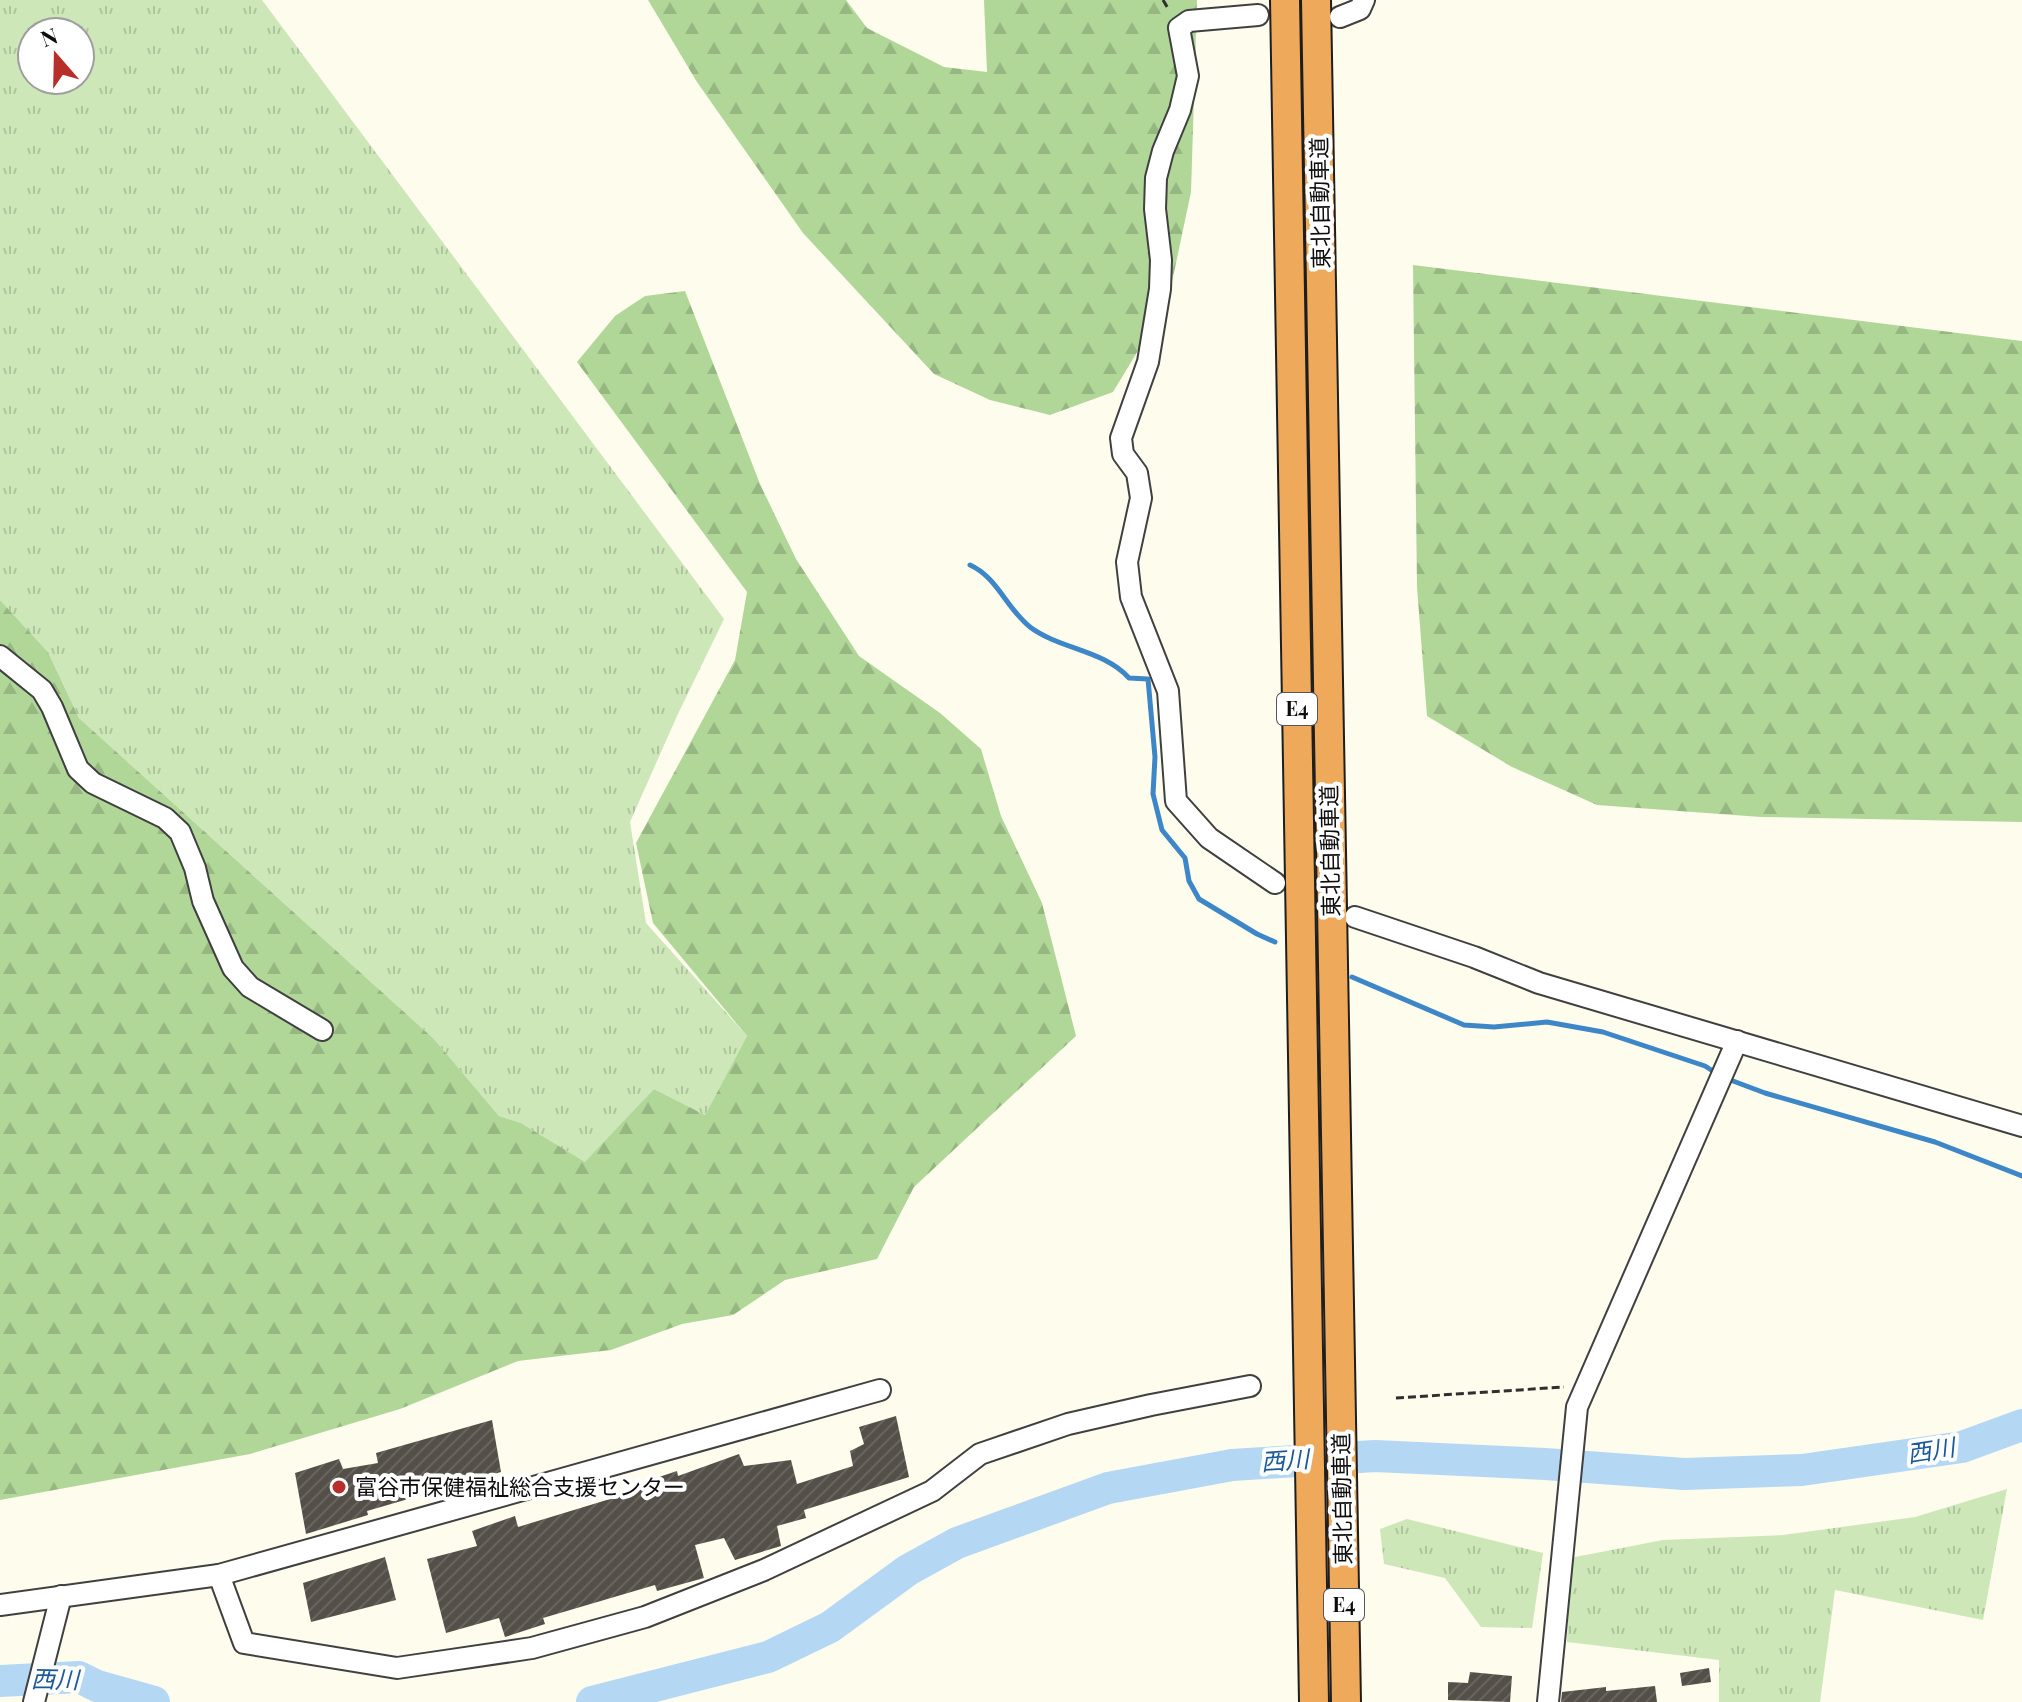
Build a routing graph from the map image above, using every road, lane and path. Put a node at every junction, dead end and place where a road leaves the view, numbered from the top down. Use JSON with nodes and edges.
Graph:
{"nodes":[{"id":1,"x":1285,"y":0,"type":"edge"},
{"id":2,"x":1316,"y":0,"type":"edge"},
{"id":3,"x":1364,"y":0,"type":"edge"},
{"id":4,"x":1258,"y":15,"type":"dead end"},
{"id":5,"x":1340,"y":17,"type":"dead end"},
{"id":6,"x":0,"y":656,"type":"edge"},
{"id":7,"x":1275,"y":883,"type":"dead end"},
{"id":8,"x":1355,"y":917,"type":"dead end"},
{"id":9,"x":322,"y":1030,"type":"dead end"},
{"id":10,"x":1737,"y":1041,"type":"junction"},
{"id":11,"x":2022,"y":1126,"type":"edge"},
{"id":12,"x":1586,"y":1385,"type":"junction"},
{"id":13,"x":1250,"y":1386,"type":"dead end"},
{"id":14,"x":880,"y":1390,"type":"dead end"},
{"id":15,"x":1396,"y":1398,"type":"dead end"},
{"id":16,"x":219,"y":1575,"type":"junction"},
{"id":17,"x":61,"y":1596,"type":"junction"},
{"id":18,"x":0,"y":1605,"type":"edge"},
{"id":19,"x":34,"y":1702,"type":"edge"},
{"id":20,"x":1314,"y":1702,"type":"edge"},
{"id":21,"x":1346,"y":1702,"type":"edge"},
{"id":22,"x":1548,"y":1702,"type":"edge"}],
"edges":[{"from":1,"to":20,"type":"highway","name":"東北自動車道","number":"E4"},
{"from":2,"to":21,"type":"highway","name":"東北自動車道","number":"E4"},
{"from":3,"to":5,"type":"street"},
{"from":4,"to":7,"type":"street"},
{"from":6,"to":9,"type":"street"},
{"from":8,"to":10,"type":"street"},
{"from":10,"to":11,"type":"street"},
{"from":10,"to":12,"type":"street"},
{"from":12,"to":15,"type":"path"},
{"from":12,"to":22,"type":"street"},
{"from":13,"to":16,"type":"street"},
{"from":14,"to":16,"type":"street"},
{"from":16,"to":17,"type":"street"},
{"from":17,"to":18,"type":"street"},
{"from":17,"to":19,"type":"street"}]}
